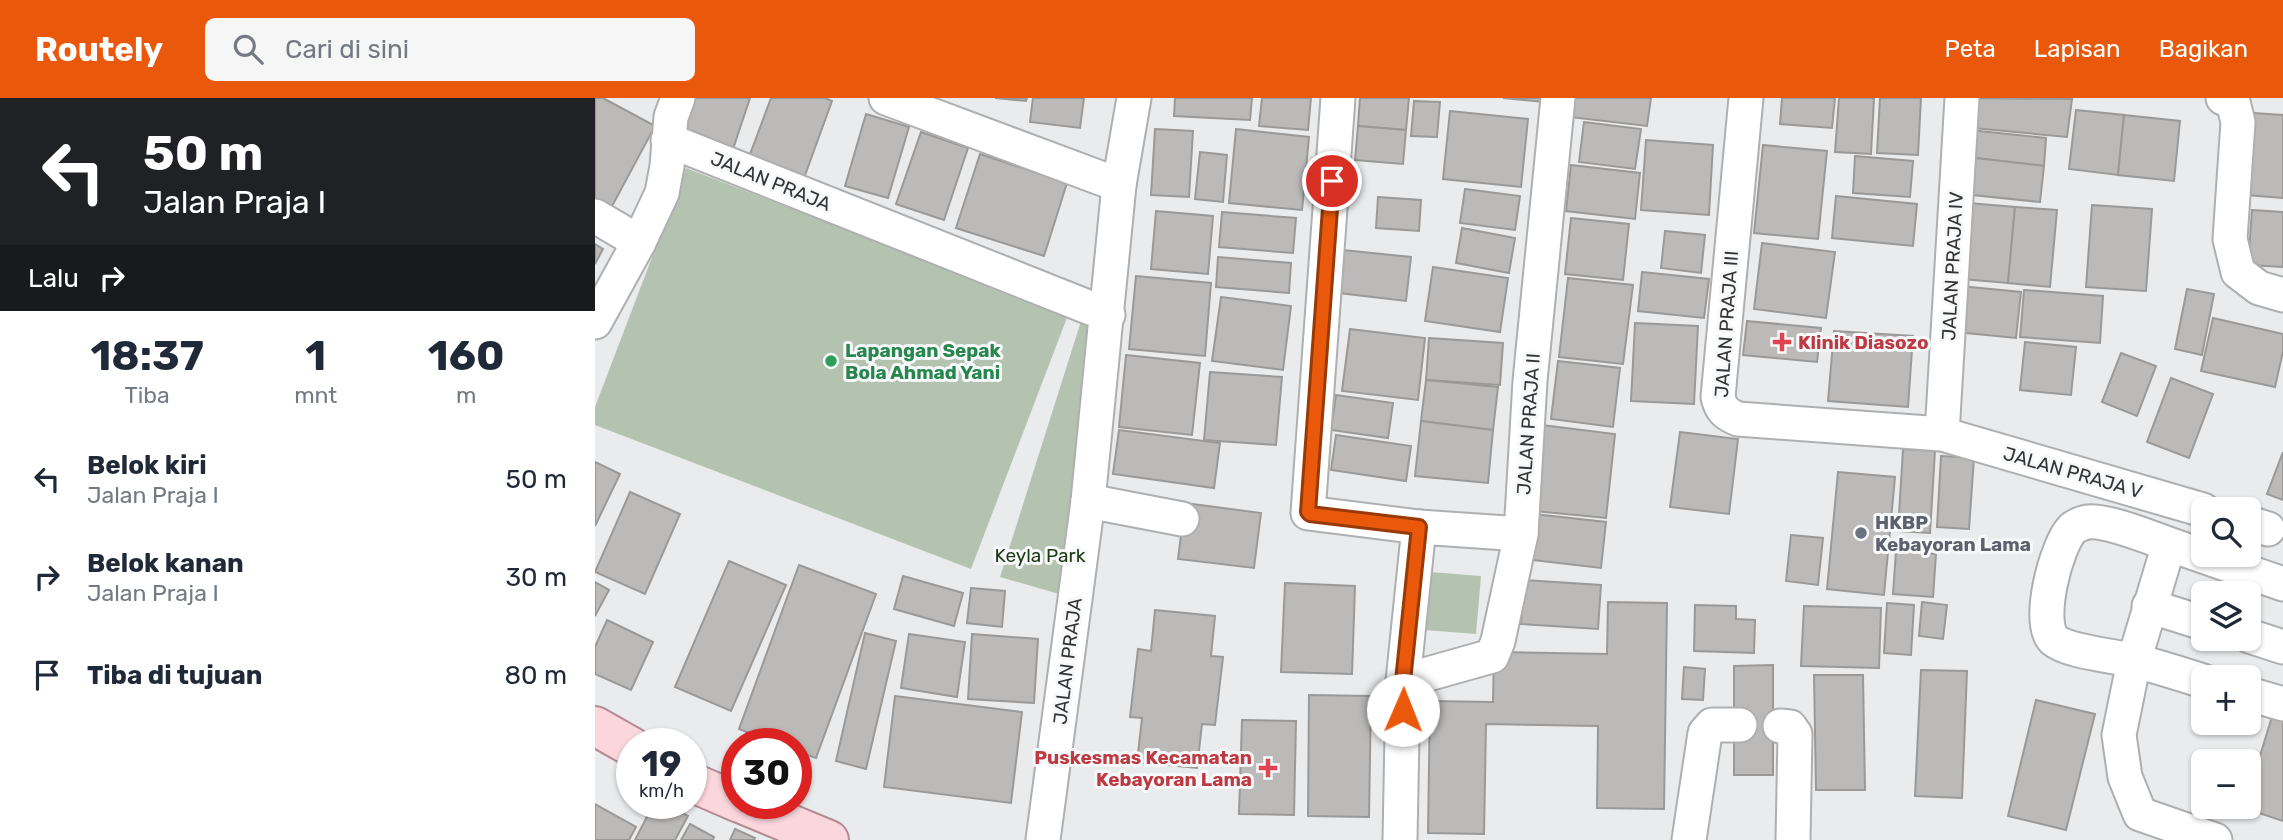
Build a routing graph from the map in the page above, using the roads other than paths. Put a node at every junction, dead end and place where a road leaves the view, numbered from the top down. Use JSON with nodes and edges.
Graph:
{"nodes":[{"id":1,"x":678,"y":98,"type":"edge"},
{"id":2,"x":886,"y":98,"type":"edge"},
{"id":3,"x":1134,"y":98,"type":"edge"},
{"id":4,"x":1338,"y":98,"type":"edge"},
{"id":5,"x":1557,"y":98,"type":"edge"},
{"id":6,"x":1746,"y":98,"type":"edge"},
{"id":7,"x":1962,"y":98,"type":"edge"},
{"id":8,"x":2223,"y":98,"type":"edge"},
{"id":9,"x":925,"y":105,"type":"edge"},
{"id":10,"x":668,"y":140,"type":"junction"},
{"id":11,"x":1119,"y":186,"type":"junction"},
{"id":12,"x":595,"y":216,"type":"edge"},
{"id":13,"x":639,"y":242,"type":"junction"},
{"id":14,"x":2283,"y":295,"type":"edge"},
{"id":15,"x":1108,"y":315,"type":"junction"},
{"id":16,"x":595,"y":322,"type":"edge"},
{"id":17,"x":1943,"y":434,"type":"junction"},
{"id":18,"x":1088,"y":501,"type":"junction"},
{"id":19,"x":2191,"y":506,"type":"edge"},
{"id":20,"x":1182,"y":519,"type":"dead end"},
{"id":21,"x":1419,"y":527,"type":"junction"},
{"id":22,"x":1521,"y":534,"type":"junction"},
{"id":23,"x":2174,"y":546,"type":"junction"},
{"id":24,"x":2283,"y":584,"type":"edge"},
{"id":25,"x":2150,"y":606,"type":"junction"},
{"id":26,"x":2191,"y":618,"type":"edge"},
{"id":27,"x":2261,"y":640,"type":"edge"},
{"id":28,"x":2283,"y":647,"type":"edge"},
{"id":29,"x":2134,"y":661,"type":"junction"},
{"id":30,"x":2191,"y":678,"type":"edge"},
{"id":31,"x":1403,"y":681,"type":"junction"},
{"id":32,"x":2261,"y":698,"type":"edge"},
{"id":33,"x":2283,"y":704,"type":"edge"},
{"id":34,"x":1740,"y":725,"type":"dead end"},
{"id":35,"x":595,"y":726,"type":"edge"},
{"id":36,"x":1780,"y":726,"type":"dead end"},
{"id":37,"x":616,"y":738,"type":"edge"},
{"id":38,"x":777,"y":819,"type":"edge"},
{"id":39,"x":829,"y":840,"type":"edge"},
{"id":40,"x":1043,"y":840,"type":"edge"},
{"id":41,"x":1400,"y":840,"type":"edge"},
{"id":42,"x":1689,"y":840,"type":"edge"},
{"id":43,"x":1793,"y":840,"type":"edge"},
{"id":44,"x":2215,"y":840,"type":"edge"}],
"edges":[{"from":1,"to":10,"type":"street"},
{"from":2,"to":9,"type":"street"},
{"from":3,"to":11,"type":"street","name":"JALAN PRAJA"},
{"from":4,"to":21,"type":"street"},
{"from":5,"to":22,"type":"street","name":"JALAN PRAJA II"},
{"from":6,"to":17,"type":"street","name":"JALAN PRAJA III"},
{"from":7,"to":17,"type":"street","name":"JALAN PRAJA IV"},
{"from":8,"to":14,"type":"street"},
{"from":9,"to":11,"type":"street"},
{"from":10,"to":13,"type":"street"},
{"from":10,"to":15,"type":"street","name":"JALAN PRAJA"},
{"from":11,"to":15,"type":"street","name":"JALAN PRAJA"},
{"from":12,"to":13,"type":"street"},
{"from":13,"to":16,"type":"street"},
{"from":15,"to":18,"type":"street","name":"JALAN PRAJA"},
{"from":17,"to":19,"type":"street","name":"JALAN PRAJA V"},
{"from":18,"to":20,"type":"street"},
{"from":18,"to":40,"type":"street","name":"JALAN PRAJA"},
{"from":21,"to":22,"type":"street"},
{"from":21,"to":31,"type":"street"},
{"from":22,"to":31,"type":"street","name":"JALAN PRAJA II"},
{"from":23,"to":24,"type":"street"},
{"from":23,"to":25,"type":"street"},
{"from":23,"to":29,"type":"street"},
{"from":25,"to":26,"type":"street"},
{"from":25,"to":29,"type":"street"},
{"from":27,"to":28,"type":"street"},
{"from":29,"to":30,"type":"street"},
{"from":29,"to":44,"type":"street"},
{"from":31,"to":41,"type":"street"},
{"from":32,"to":33,"type":"street"},
{"from":34,"to":42,"type":"street"},
{"from":35,"to":37,"type":"main road"},
{"from":36,"to":43,"type":"street"},
{"from":38,"to":39,"type":"main road"}]}
